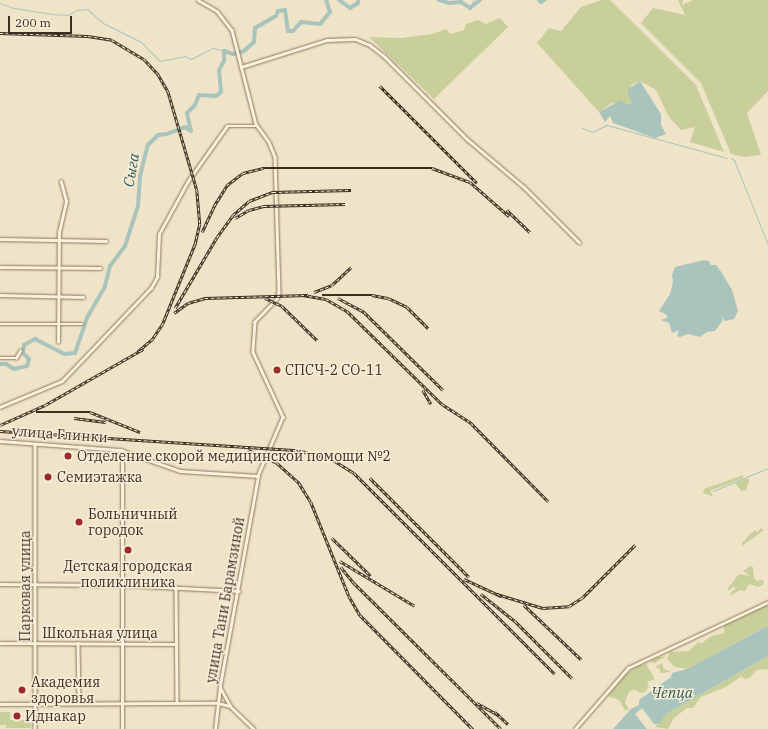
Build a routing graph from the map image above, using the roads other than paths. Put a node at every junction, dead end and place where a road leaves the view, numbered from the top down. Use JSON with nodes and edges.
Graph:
{"nodes":[{"id":1,"x":198,"y":0,"type":"edge"},
{"id":2,"x":202,"y":1,"type":"edge"},
{"id":3,"x":241,"y":66,"type":"junction"},
{"id":4,"x":257,"y":126,"type":"junction"},
{"id":5,"x":61,"y":182,"type":"dead end"},
{"id":6,"x":0,"y":239,"type":"edge"},
{"id":7,"x":59,"y":240,"type":"junction"},
{"id":8,"x":106,"y":241,"type":"dead end"},
{"id":9,"x":579,"y":242,"type":"dead end"},
{"id":10,"x":0,"y":267,"type":"edge"},
{"id":11,"x":58,"y":268,"type":"junction"},
{"id":12,"x":100,"y":268,"type":"dead end"},
{"id":13,"x":0,"y":296,"type":"edge"},
{"id":14,"x":58,"y":296,"type":"junction"},
{"id":15,"x":83,"y":297,"type":"dead end"},
{"id":16,"x":0,"y":324,"type":"edge"},
{"id":17,"x":58,"y":324,"type":"junction"},
{"id":18,"x":82,"y":324,"type":"dead end"},
{"id":19,"x":58,"y":342,"type":"dead end"},
{"id":20,"x":20,"y":351,"type":"dead end"},
{"id":21,"x":0,"y":358,"type":"edge"},
{"id":22,"x":0,"y":407,"type":"edge"},
{"id":23,"x":0,"y":441,"type":"edge"},
{"id":24,"x":35,"y":443,"type":"junction"},
{"id":25,"x":122,"y":450,"type":"junction"},
{"id":26,"x":258,"y":476,"type":"junction"},
{"id":27,"x":0,"y":584,"type":"edge"},
{"id":28,"x":34,"y":584,"type":"junction"},
{"id":29,"x":123,"y":585,"type":"junction"},
{"id":30,"x":176,"y":588,"type":"junction"},
{"id":31,"x":239,"y":591,"type":"junction"},
{"id":32,"x":768,"y":602,"type":"edge"},
{"id":33,"x":0,"y":643,"type":"edge"},
{"id":34,"x":34,"y":643,"type":"junction"},
{"id":35,"x":78,"y":643,"type":"junction"},
{"id":36,"x":122,"y":644,"type":"junction"},
{"id":37,"x":176,"y":644,"type":"junction"},
{"id":38,"x":220,"y":686,"type":"junction"},
{"id":39,"x":122,"y":702,"type":"junction"},
{"id":40,"x":177,"y":702,"type":"junction"},
{"id":41,"x":34,"y":703,"type":"junction"},
{"id":42,"x":79,"y":703,"type":"junction"},
{"id":43,"x":218,"y":703,"type":"junction"},
{"id":44,"x":0,"y":704,"type":"edge"},
{"id":45,"x":230,"y":706,"type":"junction"},
{"id":46,"x":35,"y":729,"type":"edge"},
{"id":47,"x":122,"y":729,"type":"edge"},
{"id":48,"x":215,"y":729,"type":"edge"},
{"id":49,"x":254,"y":729,"type":"edge"},
{"id":50,"x":576,"y":729,"type":"edge"}],
"edges":[{"from":1,"to":2,"type":"street"},
{"from":2,"to":3,"type":"street"},
{"from":3,"to":4,"type":"street"},
{"from":3,"to":9,"type":"street"},
{"from":4,"to":22,"type":"street"},
{"from":4,"to":26,"type":"street"},
{"from":5,"to":7,"type":"street"},
{"from":6,"to":7,"type":"street"},
{"from":7,"to":8,"type":"street"},
{"from":7,"to":11,"type":"street"},
{"from":10,"to":11,"type":"street"},
{"from":11,"to":12,"type":"street"},
{"from":11,"to":14,"type":"street"},
{"from":13,"to":14,"type":"street"},
{"from":14,"to":15,"type":"street"},
{"from":14,"to":17,"type":"street"},
{"from":16,"to":17,"type":"street"},
{"from":17,"to":18,"type":"street"},
{"from":17,"to":19,"type":"street"},
{"from":20,"to":21,"type":"street"},
{"from":23,"to":24,"type":"street","name":"улица Глинки"},
{"from":24,"to":25,"type":"street","name":"улица Глинки"},
{"from":24,"to":28,"type":"street","name":"Парковая улица"},
{"from":25,"to":26,"type":"street","name":"улица Глинки"},
{"from":25,"to":29,"type":"street"},
{"from":26,"to":31,"type":"street","name":"улица Тани Барамзиной"},
{"from":27,"to":28,"type":"street"},
{"from":28,"to":29,"type":"street"},
{"from":28,"to":34,"type":"street","name":"Парковая улица"},
{"from":29,"to":30,"type":"street"},
{"from":29,"to":36,"type":"street"},
{"from":30,"to":31,"type":"street"},
{"from":30,"to":37,"type":"street"},
{"from":31,"to":38,"type":"street","name":"улица Тани Барамзиной"},
{"from":32,"to":50,"type":"street"},
{"from":33,"to":34,"type":"street","name":"Школьная улица"},
{"from":34,"to":35,"type":"street","name":"Школьная улица"},
{"from":34,"to":41,"type":"street","name":"Парковая улица"},
{"from":35,"to":36,"type":"street","name":"Школьная улица"},
{"from":35,"to":42,"type":"street"},
{"from":36,"to":37,"type":"street","name":"Школьная улица"},
{"from":36,"to":39,"type":"street"},
{"from":37,"to":40,"type":"street"},
{"from":38,"to":43,"type":"street","name":"улица Тани Барамзиной"},
{"from":38,"to":45,"type":"street"},
{"from":39,"to":40,"type":"street"},
{"from":39,"to":42,"type":"street"},
{"from":39,"to":47,"type":"street"},
{"from":40,"to":43,"type":"street"},
{"from":41,"to":42,"type":"street"},
{"from":41,"to":44,"type":"street"},
{"from":41,"to":46,"type":"street","name":"Парковая улица"},
{"from":43,"to":45,"type":"street"},
{"from":43,"to":48,"type":"street","name":"улица Тани Барамзиной"},
{"from":45,"to":49,"type":"street"}]}
